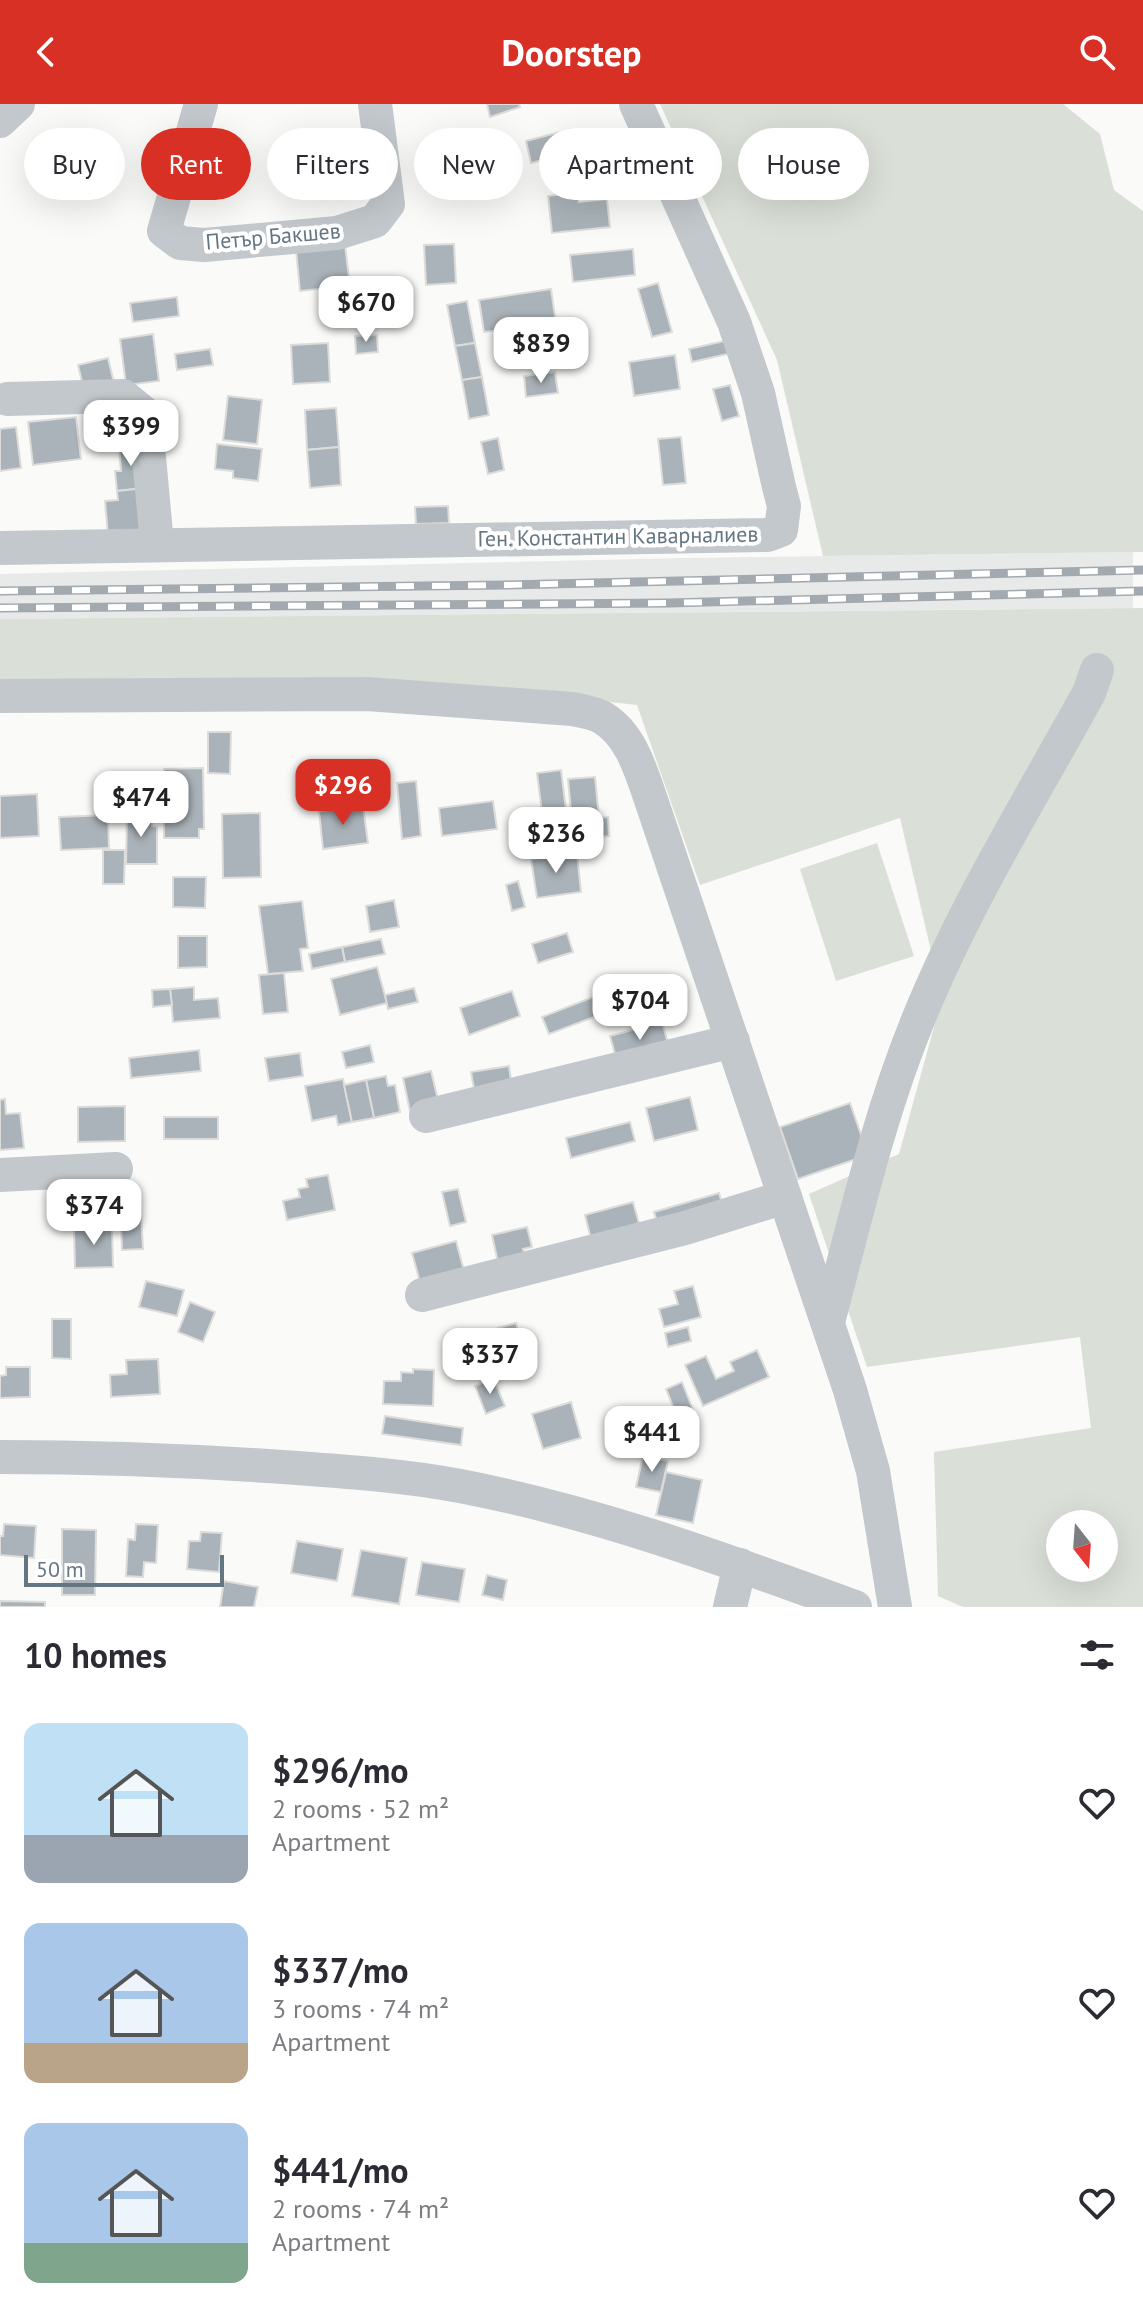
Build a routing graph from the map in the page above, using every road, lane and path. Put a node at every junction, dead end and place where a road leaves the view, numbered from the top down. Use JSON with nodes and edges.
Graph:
{"nodes":[{"id":1,"x":18,"y":104,"type":"edge"},
{"id":2,"x":201,"y":104,"type":"edge"},
{"id":3,"x":375,"y":104,"type":"edge"},
{"id":4,"x":636,"y":104,"type":"edge"},
{"id":5,"x":0,"y":121,"type":"edge"},
{"id":6,"x":7,"y":399,"type":"dead end"},
{"id":7,"x":157,"y":544,"type":"junction"},
{"id":8,"x":0,"y":548,"type":"edge"},
{"id":9,"x":1097,"y":670,"type":"dead end"},
{"id":10,"x":0,"y":696,"type":"edge"},
{"id":11,"x":733,"y":1041,"type":"junction"},
{"id":12,"x":426,"y":1116,"type":"dead end"},
{"id":13,"x":116,"y":1169,"type":"dead end"},
{"id":14,"x":0,"y":1175,"type":"edge"},
{"id":15,"x":785,"y":1197,"type":"junction"},
{"id":16,"x":422,"y":1295,"type":"dead end"},
{"id":17,"x":828,"y":1322,"type":"junction"},
{"id":18,"x":0,"y":1457,"type":"edge"},
{"id":19,"x":740,"y":1565,"type":"junction"},
{"id":20,"x":730,"y":1607,"type":"edge"},
{"id":21,"x":855,"y":1607,"type":"edge"},
{"id":22,"x":895,"y":1607,"type":"edge"}],
"edges":[{"from":1,"to":5,"type":"street"},
{"from":2,"to":3,"type":"street","name":"Петър Бакшев"},
{"from":4,"to":7,"type":"street","name":"Ген. Константин Каварналиев"},
{"from":6,"to":7,"type":"street"},
{"from":7,"to":8,"type":"street","name":"Ген. Константин Каварналиев"},
{"from":9,"to":17,"type":"street"},
{"from":10,"to":11,"type":"street"},
{"from":11,"to":12,"type":"street"},
{"from":11,"to":15,"type":"street"},
{"from":13,"to":14,"type":"street"},
{"from":15,"to":16,"type":"street"},
{"from":15,"to":17,"type":"street"},
{"from":17,"to":22,"type":"street"},
{"from":18,"to":19,"type":"street"},
{"from":19,"to":20,"type":"street"},
{"from":19,"to":21,"type":"street"}]}
